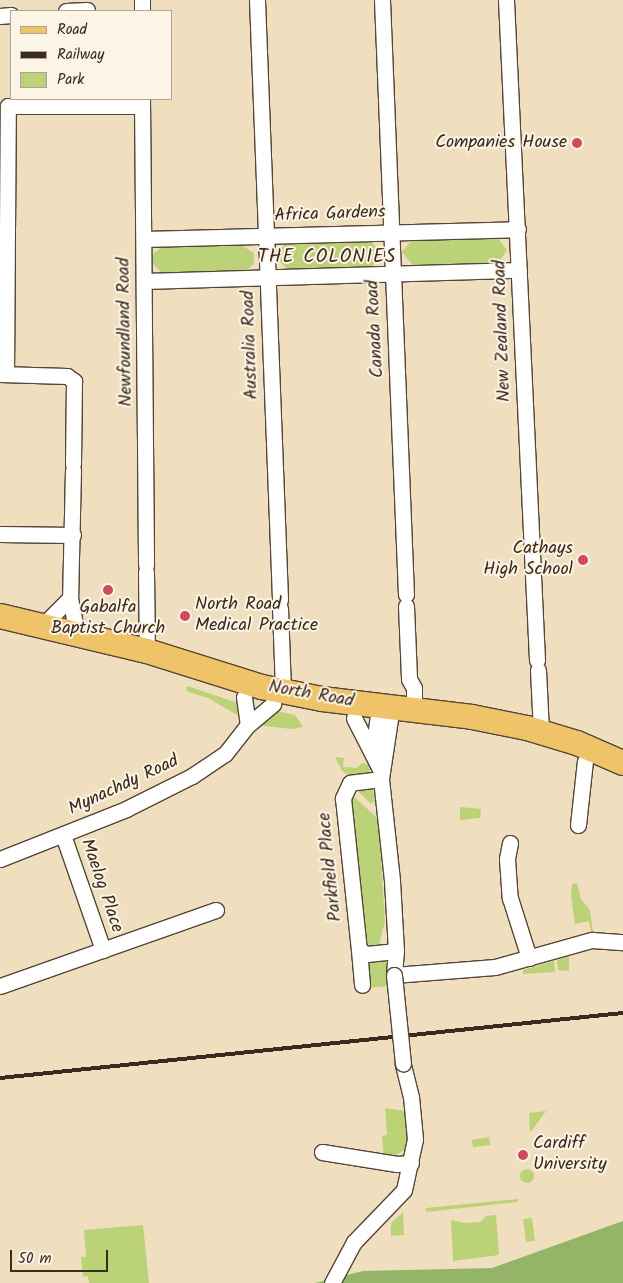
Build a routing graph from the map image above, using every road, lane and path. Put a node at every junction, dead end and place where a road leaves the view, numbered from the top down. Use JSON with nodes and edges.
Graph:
{"nodes":[{"id":1,"x":257,"y":0,"type":"edge"},
{"id":2,"x":382,"y":0,"type":"edge"},
{"id":3,"x":506,"y":0,"type":"edge"},
{"id":4,"x":142,"y":102,"type":"edge"},
{"id":5,"x":518,"y":229,"type":"junction"},
{"id":6,"x":390,"y":232,"type":"junction"},
{"id":7,"x":266,"y":236,"type":"junction"},
{"id":8,"x":144,"y":239,"type":"junction"},
{"id":9,"x":519,"y":270,"type":"junction"},
{"id":10,"x":392,"y":274,"type":"junction"},
{"id":11,"x":267,"y":278,"type":"junction"},
{"id":12,"x":144,"y":281,"type":"junction"},
{"id":13,"x":3,"y":374,"type":"edge"},
{"id":14,"x":0,"y":534,"type":"edge"},
{"id":15,"x":73,"y":535,"type":"junction"},
{"id":16,"x":70,"y":598,"type":"junction"},
{"id":17,"x":0,"y":616,"type":"edge"},
{"id":18,"x":43,"y":625,"type":"junction"},
{"id":19,"x":0,"y":632,"type":"edge"},
{"id":20,"x":76,"y":633,"type":"junction"},
{"id":21,"x":147,"y":650,"type":"junction"},
{"id":22,"x":244,"y":697,"type":"junction"},
{"id":23,"x":278,"y":698,"type":"junction"},
{"id":24,"x":384,"y":713,"type":"junction"},
{"id":25,"x":248,"y":724,"type":"junction"},
{"id":26,"x":541,"y":732,"type":"junction"},
{"id":27,"x":373,"y":752,"type":"junction"},
{"id":28,"x":585,"y":761,"type":"junction"},
{"id":29,"x":623,"y":762,"type":"edge"},
{"id":30,"x":381,"y":775,"type":"junction"},
{"id":31,"x":623,"y":778,"type":"edge"},
{"id":32,"x":578,"y":825,"type":"dead end"},
{"id":33,"x":63,"y":835,"type":"junction"},
{"id":34,"x":510,"y":843,"type":"dead end"},
{"id":35,"x":0,"y":858,"type":"edge"},
{"id":36,"x":216,"y":910,"type":"dead end"},
{"id":37,"x":623,"y":942,"type":"edge"},
{"id":38,"x":103,"y":950,"type":"junction"},
{"id":39,"x":359,"y":950,"type":"junction"},
{"id":40,"x":396,"y":951,"type":"junction"},
{"id":41,"x":529,"y":958,"type":"junction"},
{"id":42,"x":394,"y":975,"type":"junction"},
{"id":43,"x":362,"y":985,"type":"dead end"},
{"id":44,"x":0,"y":986,"type":"edge"},
{"id":45,"x":322,"y":1152,"type":"dead end"},
{"id":46,"x":411,"y":1163,"type":"junction"},
{"id":47,"x":332,"y":1283,"type":"edge"}],
"edges":[{"from":1,"to":7,"type":"street","name":"Australia Road"},
{"from":2,"to":6,"type":"street","name":"Canada Road"},
{"from":3,"to":5,"type":"street","name":"New Zealand Road"},
{"from":4,"to":8,"type":"street","name":"Newfoundland Road"},
{"from":4,"to":13,"type":"street"},
{"from":5,"to":6,"type":"street","name":"Africa Gardens"},
{"from":5,"to":9,"type":"street","name":"New Zealand Road"},
{"from":6,"to":7,"type":"street","name":"Africa Gardens"},
{"from":6,"to":10,"type":"street","name":"Canada Road"},
{"from":7,"to":8,"type":"street","name":"Africa Gardens"},
{"from":7,"to":11,"type":"street","name":"Australia Road"},
{"from":8,"to":12,"type":"street","name":"Newfoundland Road"},
{"from":9,"to":10,"type":"street"},
{"from":9,"to":26,"type":"street","name":"New Zealand Road"},
{"from":10,"to":11,"type":"street"},
{"from":10,"to":24,"type":"street","name":"Canada Road"},
{"from":11,"to":12,"type":"street"},
{"from":11,"to":23,"type":"street","name":"Australia Road"},
{"from":12,"to":21,"type":"street","name":"Newfoundland Road"},
{"from":13,"to":15,"type":"street"},
{"from":14,"to":15,"type":"street"},
{"from":15,"to":16,"type":"street"},
{"from":16,"to":18,"type":"street"},
{"from":16,"to":20,"type":"street"},
{"from":17,"to":18,"type":"main road","name":"North Road"},
{"from":18,"to":20,"type":"main road","name":"North Road"},
{"from":19,"to":22,"type":"main road","name":"North Road"},
{"from":20,"to":21,"type":"main road","name":"North Road"},
{"from":21,"to":23,"type":"main road","name":"North Road"},
{"from":22,"to":23,"type":"main road","name":"North Road"},
{"from":22,"to":25,"type":"street"},
{"from":23,"to":24,"type":"main road","name":"North Road"},
{"from":23,"to":25,"type":"street","name":"Mynachdy Road"},
{"from":24,"to":26,"type":"main road","name":"North Road"},
{"from":24,"to":27,"type":"street"},
{"from":24,"to":27,"type":"street"},
{"from":24,"to":28,"type":"main road","name":"North Road"},
{"from":24,"to":30,"type":"street"},
{"from":25,"to":33,"type":"street","name":"Mynachdy Road"},
{"from":26,"to":29,"type":"main road","name":"North Road"},
{"from":27,"to":30,"type":"street"},
{"from":28,"to":31,"type":"main road","name":"North Road"},
{"from":28,"to":32,"type":"street"},
{"from":30,"to":39,"type":"street","name":"Parkfield Place"},
{"from":30,"to":40,"type":"street"},
{"from":33,"to":35,"type":"street","name":"Mynachdy Road"},
{"from":33,"to":38,"type":"street","name":"Maelog Place"},
{"from":34,"to":41,"type":"street"},
{"from":36,"to":38,"type":"street","name":"Maelog Place"},
{"from":37,"to":41,"type":"street"},
{"from":38,"to":44,"type":"street","name":"Maelog Place"},
{"from":39,"to":40,"type":"street"},
{"from":39,"to":43,"type":"street","name":"Parkfield Place"},
{"from":40,"to":42,"type":"street"},
{"from":41,"to":42,"type":"street"},
{"from":42,"to":46,"type":"street","bridge":true},
{"from":45,"to":46,"type":"street"},
{"from":46,"to":47,"type":"street"}]}
